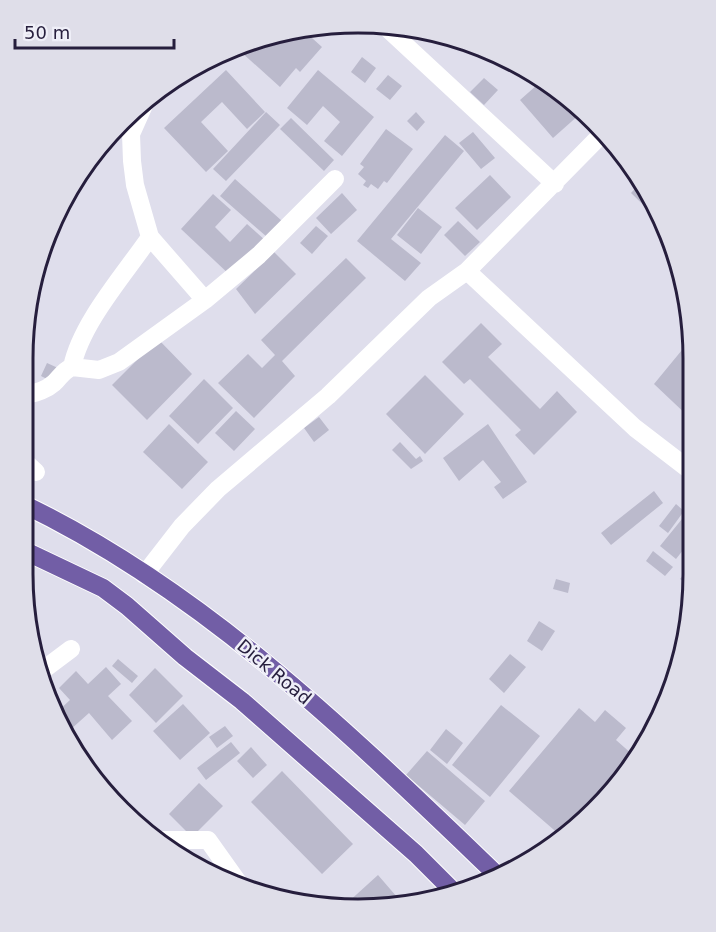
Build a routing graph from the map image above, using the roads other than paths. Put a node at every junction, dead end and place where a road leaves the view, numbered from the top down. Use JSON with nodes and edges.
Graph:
{"nodes":[{"id":1,"x":395,"y":36,"type":"edge"},
{"id":2,"x":137,"y":120,"type":"edge"},
{"id":3,"x":597,"y":139,"type":"edge"},
{"id":4,"x":336,"y":179,"type":"dead end"},
{"id":5,"x":555,"y":184,"type":"junction"},
{"id":6,"x":150,"y":237,"type":"junction"},
{"id":7,"x":467,"y":271,"type":"junction"},
{"id":8,"x":206,"y":300,"type":"junction"},
{"id":9,"x":72,"y":367,"type":"junction"},
{"id":10,"x":33,"y":393,"type":"edge"},
{"id":11,"x":683,"y":465,"type":"edge"},
{"id":12,"x":33,"y":509,"type":"edge"},
{"id":13,"x":33,"y":555,"type":"edge"},
{"id":14,"x":144,"y":575,"type":"junction"},
{"id":15,"x":71,"y":649,"type":"dead end"},
{"id":16,"x":47,"y":668,"type":"edge"},
{"id":17,"x":171,"y":840,"type":"edge"},
{"id":18,"x":491,"y":870,"type":"edge"},
{"id":19,"x":231,"y":873,"type":"edge"},
{"id":20,"x":448,"y":886,"type":"edge"}],
"edges":[{"from":1,"to":5,"type":"street"},
{"from":2,"to":6,"type":"street"},
{"from":3,"to":5,"type":"street"},
{"from":4,"to":8,"type":"street"},
{"from":5,"to":7,"type":"street"},
{"from":6,"to":8,"type":"street"},
{"from":6,"to":9,"type":"street"},
{"from":7,"to":11,"type":"street"},
{"from":7,"to":14,"type":"street"},
{"from":8,"to":9,"type":"street"},
{"from":9,"to":10,"type":"street"},
{"from":12,"to":14,"type":"main road","name":"Dick Road"},
{"from":13,"to":20,"type":"main road"},
{"from":14,"to":18,"type":"main road","name":"Dick Road"},
{"from":15,"to":16,"type":"street"},
{"from":17,"to":19,"type":"street"}]}
